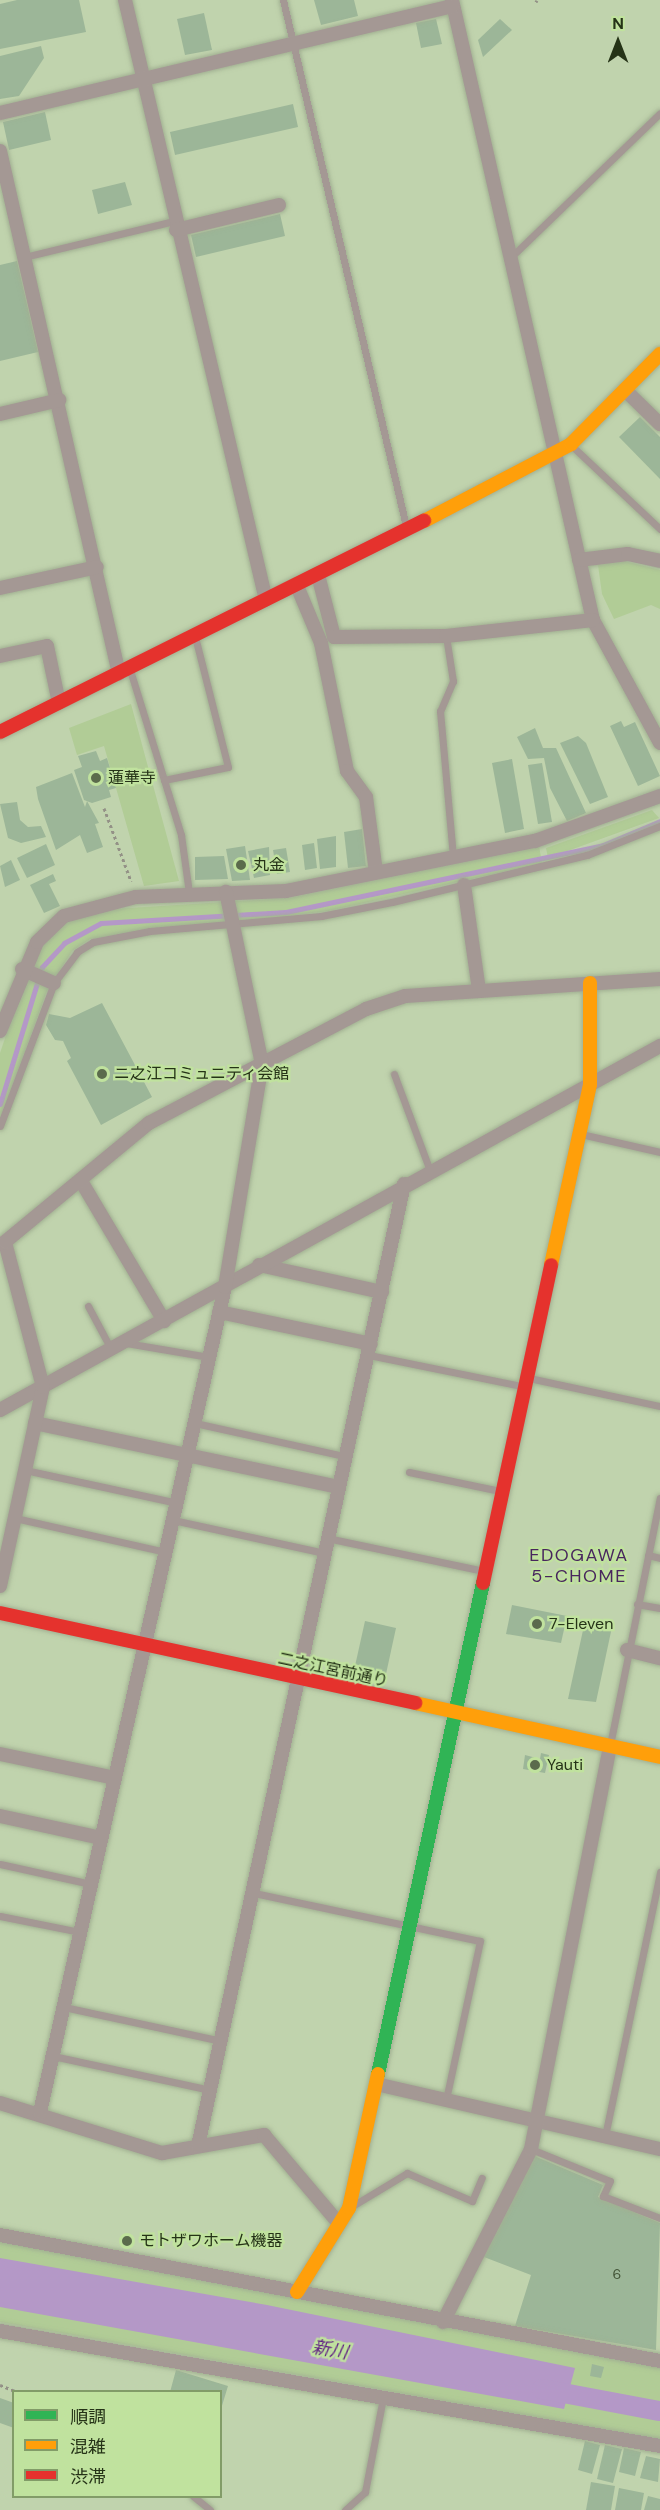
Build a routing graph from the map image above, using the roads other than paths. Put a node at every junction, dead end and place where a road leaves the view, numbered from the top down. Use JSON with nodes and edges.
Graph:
{"nodes":[{"id":1,"x":125,"y":0,"type":"edge"},
{"id":2,"x":283,"y":0,"type":"edge"},
{"id":3,"x":452,"y":3,"type":"edge"},
{"id":4,"x":294,"y":44,"type":"junction"},
{"id":5,"x":143,"y":78,"type":"junction"},
{"id":6,"x":0,"y":112,"type":"edge"},
{"id":7,"x":660,"y":113,"type":"edge"},
{"id":8,"x":0,"y":151,"type":"edge"},
{"id":9,"x":279,"y":205,"type":"dead end"},
{"id":10,"x":175,"y":225,"type":"junction"},
{"id":11,"x":24,"y":257,"type":"junction"},
{"id":12,"x":509,"y":259,"type":"junction"},
{"id":13,"x":660,"y":354,"type":"edge"},
{"id":14,"x":625,"y":390,"type":"junction"},
{"id":15,"x":59,"y":400,"type":"junction"},
{"id":16,"x":0,"y":414,"type":"edge"},
{"id":17,"x":660,"y":424,"type":"edge"},
{"id":18,"x":571,"y":444,"type":"junction"},
{"id":19,"x":554,"y":456,"type":"junction"},
{"id":20,"x":660,"y":529,"type":"edge"},
{"id":21,"x":407,"y":530,"type":"junction"},
{"id":22,"x":579,"y":560,"type":"junction"},
{"id":23,"x":660,"y":561,"type":"edge"},
{"id":24,"x":97,"y":567,"type":"junction"},
{"id":25,"x":318,"y":575,"type":"junction"},
{"id":26,"x":297,"y":586,"type":"junction"},
{"id":27,"x":0,"y":588,"type":"edge"},
{"id":28,"x":266,"y":600,"type":"junction"},
{"id":29,"x":593,"y":620,"type":"junction"},
{"id":30,"x":195,"y":636,"type":"junction"},
{"id":31,"x":446,"y":636,"type":"junction"},
{"id":32,"x":0,"y":656,"type":"edge"},
{"id":33,"x":124,"y":671,"type":"junction"},
{"id":34,"x":59,"y":703,"type":"junction"},
{"id":35,"x":0,"y":732,"type":"edge"},
{"id":36,"x":660,"y":743,"type":"edge"},
{"id":37,"x":164,"y":780,"type":"junction"},
{"id":38,"x":660,"y":797,"type":"edge"},
{"id":39,"x":660,"y":826,"type":"edge"},
{"id":40,"x":453,"y":856,"type":"junction"},
{"id":41,"x":376,"y":872,"type":"junction"},
{"id":42,"x":464,"y":885,"type":"junction"},
{"id":43,"x":226,"y":892,"type":"junction"},
{"id":44,"x":189,"y":893,"type":"junction"},
{"id":45,"x":228,"y":926,"type":"junction"},
{"id":46,"x":22,"y":969,"type":"junction"},
{"id":47,"x":660,"y":979,"type":"edge"},
{"id":48,"x":590,"y":983,"type":"junction"},
{"id":49,"x":54,"y":984,"type":"junction"},
{"id":50,"x":479,"y":991,"type":"junction"},
{"id":51,"x":0,"y":1031,"type":"edge"},
{"id":52,"x":660,"y":1046,"type":"edge"},
{"id":53,"x":261,"y":1064,"type":"junction"},
{"id":54,"x":394,"y":1074,"type":"dead end"},
{"id":55,"x":590,"y":1084,"type":"junction"},
{"id":56,"x":0,"y":1126,"type":"edge"},
{"id":57,"x":579,"y":1133,"type":"junction"},
{"id":58,"x":660,"y":1152,"type":"edge"},
{"id":59,"x":430,"y":1171,"type":"junction"},
{"id":60,"x":81,"y":1181,"type":"junction"},
{"id":61,"x":404,"y":1184,"type":"junction"},
{"id":62,"x":259,"y":1265,"type":"junction"},
{"id":63,"x":225,"y":1287,"type":"junction"},
{"id":64,"x":382,"y":1292,"type":"junction"},
{"id":65,"x":88,"y":1306,"type":"dead end"},
{"id":66,"x":219,"y":1311,"type":"junction"},
{"id":67,"x":164,"y":1321,"type":"junction"},
{"id":68,"x":124,"y":1343,"type":"junction"},
{"id":69,"x":111,"y":1350,"type":"junction"},
{"id":70,"x":370,"y":1350,"type":"junction"},
{"id":71,"x":209,"y":1357,"type":"junction"},
{"id":72,"x":523,"y":1381,"type":"junction"},
{"id":73,"x":43,"y":1387,"type":"junction"},
{"id":74,"x":660,"y":1406,"type":"edge"},
{"id":75,"x":0,"y":1410,"type":"edge"},
{"id":76,"x":35,"y":1423,"type":"junction"},
{"id":77,"x":195,"y":1423,"type":"junction"},
{"id":78,"x":188,"y":1456,"type":"junction"},
{"id":79,"x":344,"y":1456,"type":"junction"},
{"id":80,"x":25,"y":1470,"type":"junction"},
{"id":81,"x":409,"y":1472,"type":"dead end"},
{"id":82,"x":338,"y":1487,"type":"junction"},
{"id":83,"x":500,"y":1491,"type":"junction"},
{"id":84,"x":177,"y":1503,"type":"junction"},
{"id":85,"x":659,"y":1504,"type":"edge"},
{"id":86,"x":15,"y":1518,"type":"junction"},
{"id":87,"x":173,"y":1520,"type":"junction"},
{"id":88,"x":327,"y":1538,"type":"junction"},
{"id":89,"x":166,"y":1552,"type":"junction"},
{"id":90,"x":324,"y":1553,"type":"junction"},
{"id":91,"x":648,"y":1555,"type":"junction"},
{"id":92,"x":660,"y":1558,"type":"edge"},
{"id":93,"x":484,"y":1571,"type":"junction"},
{"id":94,"x":0,"y":1586,"type":"edge"},
{"id":95,"x":637,"y":1604,"type":"junction"},
{"id":96,"x":660,"y":1608,"type":"edge"},
{"id":97,"x":0,"y":1613,"type":"edge"},
{"id":98,"x":145,"y":1645,"type":"junction"},
{"id":99,"x":627,"y":1650,"type":"junction"},
{"id":100,"x":660,"y":1658,"type":"edge"},
{"id":101,"x":299,"y":1679,"type":"junction"},
{"id":102,"x":455,"y":1713,"type":"junction"},
{"id":103,"x":610,"y":1746,"type":"junction"},
{"id":104,"x":0,"y":1754,"type":"edge"},
{"id":105,"x":660,"y":1757,"type":"edge"},
{"id":106,"x":115,"y":1778,"type":"junction"},
{"id":107,"x":0,"y":1816,"type":"edge"},
{"id":108,"x":101,"y":1838,"type":"junction"},
{"id":109,"x":0,"y":1864,"type":"edge"},
{"id":110,"x":660,"y":1872,"type":"edge"},
{"id":111,"x":92,"y":1884,"type":"junction"},
{"id":112,"x":254,"y":1893,"type":"junction"},
{"id":113,"x":0,"y":1917,"type":"edge"},
{"id":114,"x":409,"y":1926,"type":"junction"},
{"id":115,"x":80,"y":1932,"type":"junction"},
{"id":116,"x":64,"y":2007,"type":"junction"},
{"id":117,"x":221,"y":2041,"type":"junction"},
{"id":118,"x":53,"y":2056,"type":"junction"},
{"id":119,"x":376,"y":2084,"type":"junction"},
{"id":120,"x":210,"y":2090,"type":"junction"},
{"id":121,"x":446,"y":2100,"type":"junction"},
{"id":122,"x":0,"y":2103,"type":"edge"},
{"id":123,"x":40,"y":2112,"type":"junction"},
{"id":124,"x":536,"y":2121,"type":"junction"},
{"id":125,"x":604,"y":2136,"type":"junction"},
{"id":126,"x":198,"y":2146,"type":"junction"},
{"id":127,"x":531,"y":2149,"type":"junction"},
{"id":128,"x":660,"y":2149,"type":"edge"},
{"id":129,"x":482,"y":2178,"type":"dead end"},
{"id":130,"x":349,"y":2208,"type":"junction"},
{"id":131,"x":660,"y":2218,"type":"edge"},
{"id":132,"x":337,"y":2221,"type":"junction"},
{"id":133,"x":0,"y":2235,"type":"edge"},
{"id":134,"x":297,"y":2292,"type":"junction"},
{"id":135,"x":443,"y":2322,"type":"junction"},
{"id":136,"x":0,"y":2331,"type":"edge"},
{"id":137,"x":660,"y":2361,"type":"edge"},
{"id":138,"x":384,"y":2395,"type":"junction"},
{"id":139,"x":660,"y":2446,"type":"edge"},
{"id":140,"x":195,"y":2498,"type":"edge"},
{"id":141,"x":210,"y":2510,"type":"edge"},
{"id":142,"x":345,"y":2510,"type":"edge"}],
"edges":[{"from":1,"to":5,"type":"street"},
{"from":2,"to":4,"type":"lane"},
{"from":3,"to":4,"type":"street"},
{"from":3,"to":12,"type":"street"},
{"from":4,"to":5,"type":"street"},
{"from":4,"to":21,"type":"lane"},
{"from":5,"to":6,"type":"street"},
{"from":5,"to":10,"type":"street"},
{"from":7,"to":12,"type":"lane"},
{"from":8,"to":11,"type":"street"},
{"from":9,"to":10,"type":"street"},
{"from":10,"to":11,"type":"lane"},
{"from":10,"to":28,"type":"street"},
{"from":11,"to":15,"type":"street"},
{"from":12,"to":19,"type":"street"},
{"from":13,"to":14,"type":"street"},
{"from":14,"to":17,"type":"street"},
{"from":14,"to":18,"type":"street"},
{"from":15,"to":16,"type":"street"},
{"from":15,"to":24,"type":"street"},
{"from":18,"to":19,"type":"street"},
{"from":18,"to":20,"type":"lane"},
{"from":19,"to":21,"type":"street"},
{"from":19,"to":22,"type":"street"},
{"from":21,"to":25,"type":"street"},
{"from":22,"to":23,"type":"street"},
{"from":22,"to":29,"type":"street"},
{"from":24,"to":27,"type":"street"},
{"from":24,"to":33,"type":"street"},
{"from":25,"to":26,"type":"street"},
{"from":25,"to":31,"type":"street"},
{"from":26,"to":28,"type":"street"},
{"from":26,"to":41,"type":"street"},
{"from":28,"to":30,"type":"street"},
{"from":29,"to":31,"type":"street"},
{"from":29,"to":36,"type":"street"},
{"from":30,"to":33,"type":"street"},
{"from":30,"to":37,"type":"lane"},
{"from":31,"to":40,"type":"lane"},
{"from":32,"to":34,"type":"street"},
{"from":33,"to":34,"type":"street"},
{"from":33,"to":37,"type":"lane"},
{"from":34,"to":35,"type":"street"},
{"from":37,"to":44,"type":"lane"},
{"from":38,"to":40,"type":"street"},
{"from":39,"to":42,"type":"lane"},
{"from":40,"to":41,"type":"street"},
{"from":41,"to":43,"type":"street"},
{"from":42,"to":45,"type":"lane"},
{"from":42,"to":50,"type":"street"},
{"from":43,"to":44,"type":"street"},
{"from":43,"to":45,"type":"street"},
{"from":44,"to":46,"type":"street"},
{"from":45,"to":49,"type":"lane"},
{"from":45,"to":53,"type":"street"},
{"from":46,"to":49,"type":"street"},
{"from":46,"to":51,"type":"street"},
{"from":47,"to":48,"type":"street"},
{"from":48,"to":50,"type":"street"},
{"from":48,"to":55,"type":"street"},
{"from":49,"to":56,"type":"lane"},
{"from":50,"to":53,"type":"street"},
{"from":52,"to":55,"type":"street"},
{"from":53,"to":60,"type":"street"},
{"from":53,"to":63,"type":"street"},
{"from":54,"to":59,"type":"lane"},
{"from":55,"to":57,"type":"street"},
{"from":55,"to":59,"type":"street"},
{"from":57,"to":58,"type":"lane"},
{"from":57,"to":72,"type":"street"},
{"from":59,"to":61,"type":"street"},
{"from":60,"to":67,"type":"street"},
{"from":60,"to":73,"type":"street"},
{"from":61,"to":62,"type":"street"},
{"from":61,"to":64,"type":"street"},
{"from":62,"to":63,"type":"street"},
{"from":62,"to":64,"type":"street"},
{"from":63,"to":66,"type":"street"},
{"from":63,"to":67,"type":"street"},
{"from":64,"to":70,"type":"street"},
{"from":65,"to":69,"type":"lane"},
{"from":66,"to":70,"type":"street"},
{"from":66,"to":71,"type":"street"},
{"from":67,"to":68,"type":"street"},
{"from":68,"to":69,"type":"street"},
{"from":68,"to":71,"type":"lane"},
{"from":69,"to":73,"type":"street"},
{"from":70,"to":72,"type":"lane"},
{"from":70,"to":79,"type":"street"},
{"from":71,"to":77,"type":"street"},
{"from":72,"to":74,"type":"lane"},
{"from":72,"to":83,"type":"street"},
{"from":73,"to":75,"type":"street"},
{"from":73,"to":76,"type":"street"},
{"from":76,"to":78,"type":"street"},
{"from":76,"to":80,"type":"street"},
{"from":77,"to":78,"type":"street"},
{"from":77,"to":79,"type":"lane"},
{"from":78,"to":82,"type":"street"},
{"from":78,"to":84,"type":"street"},
{"from":79,"to":82,"type":"street"},
{"from":80,"to":84,"type":"lane"},
{"from":80,"to":86,"type":"street"},
{"from":81,"to":83,"type":"lane"},
{"from":82,"to":88,"type":"street"},
{"from":83,"to":93,"type":"street"},
{"from":84,"to":87,"type":"street"},
{"from":85,"to":91,"type":"lane"},
{"from":86,"to":89,"type":"lane"},
{"from":86,"to":94,"type":"street"},
{"from":87,"to":89,"type":"street"},
{"from":87,"to":90,"type":"lane"},
{"from":88,"to":90,"type":"street"},
{"from":88,"to":93,"type":"lane"},
{"from":89,"to":98,"type":"street"},
{"from":90,"to":101,"type":"street"},
{"from":91,"to":92,"type":"lane"},
{"from":91,"to":95,"type":"lane"},
{"from":93,"to":102,"type":"street"},
{"from":95,"to":96,"type":"lane"},
{"from":95,"to":99,"type":"lane"},
{"from":97,"to":98,"type":"street","name":"二之江宮前通り"},
{"from":98,"to":101,"type":"street","name":"二之江宮前通り"},
{"from":98,"to":106,"type":"street"},
{"from":99,"to":100,"type":"street"},
{"from":99,"to":103,"type":"lane"},
{"from":101,"to":102,"type":"street","name":"二之江宮前通り"},
{"from":101,"to":112,"type":"street"},
{"from":102,"to":103,"type":"street","name":"二之江宮前通り"},
{"from":102,"to":114,"type":"street"},
{"from":103,"to":105,"type":"street","name":"二之江宮前通り"},
{"from":103,"to":124,"type":"street"},
{"from":104,"to":106,"type":"street"},
{"from":106,"to":108,"type":"street"},
{"from":107,"to":108,"type":"street"},
{"from":108,"to":111,"type":"street"},
{"from":109,"to":111,"type":"lane"},
{"from":110,"to":125,"type":"lane"},
{"from":111,"to":115,"type":"street"},
{"from":112,"to":114,"type":"lane"},
{"from":112,"to":117,"type":"street"},
{"from":113,"to":115,"type":"lane"},
{"from":114,"to":119,"type":"street"},
{"from":114,"to":121,"type":"lane"},
{"from":115,"to":116,"type":"street"},
{"from":116,"to":117,"type":"lane"},
{"from":116,"to":118,"type":"street"},
{"from":117,"to":120,"type":"street"},
{"from":118,"to":120,"type":"lane"},
{"from":118,"to":123,"type":"street"},
{"from":119,"to":121,"type":"street"},
{"from":119,"to":130,"type":"street"},
{"from":120,"to":126,"type":"street"},
{"from":121,"to":124,"type":"street"},
{"from":122,"to":123,"type":"street"},
{"from":123,"to":126,"type":"street"},
{"from":124,"to":125,"type":"street"},
{"from":124,"to":127,"type":"street"},
{"from":125,"to":128,"type":"street"},
{"from":126,"to":132,"type":"street"},
{"from":127,"to":131,"type":"lane"},
{"from":127,"to":135,"type":"street"},
{"from":129,"to":130,"type":"lane"},
{"from":130,"to":132,"type":"street"},
{"from":132,"to":134,"type":"street"},
{"from":133,"to":134,"type":"street"},
{"from":134,"to":135,"type":"street"},
{"from":135,"to":137,"type":"street"},
{"from":136,"to":138,"type":"street"},
{"from":138,"to":139,"type":"street"},
{"from":138,"to":142,"type":"lane"},
{"from":140,"to":141,"type":"lane"}]}
